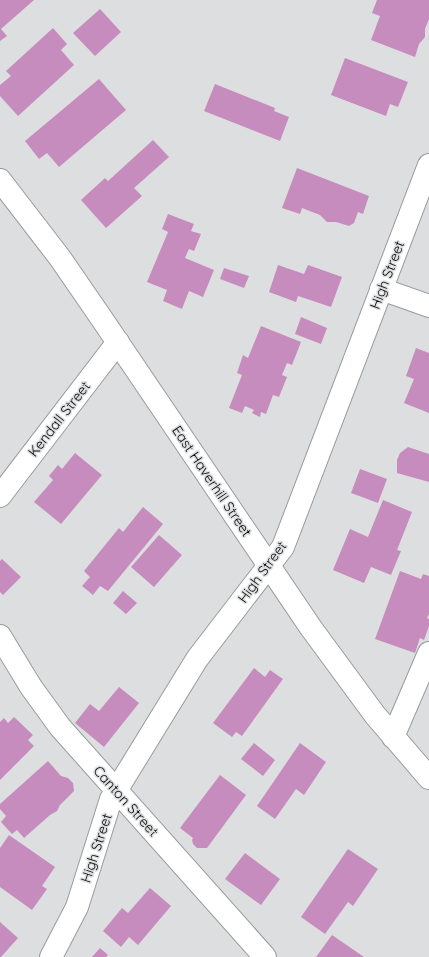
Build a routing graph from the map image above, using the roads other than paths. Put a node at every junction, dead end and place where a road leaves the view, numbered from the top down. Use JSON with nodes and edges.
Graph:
{"nodes":[{"id":1,"x":429,"y":164,"type":"edge"},
{"id":2,"x":0,"y":180,"type":"edge"},
{"id":3,"x":382,"y":289,"type":"junction"},
{"id":4,"x":429,"y":306,"type":"edge"},
{"id":5,"x":118,"y":342,"type":"junction"},
{"id":6,"x":0,"y":496,"type":"edge"},
{"id":7,"x":269,"y":566,"type":"junction"},
{"id":8,"x":0,"y":636,"type":"edge"},
{"id":9,"x":429,"y":653,"type":"edge"},
{"id":10,"x":393,"y":737,"type":"junction"},
{"id":11,"x":429,"y":778,"type":"edge"},
{"id":12,"x":116,"y":790,"type":"junction"},
{"id":13,"x":51,"y":957,"type":"edge"},
{"id":14,"x":266,"y":957,"type":"edge"}],
"edges":[{"from":1,"to":3,"type":"street","name":"High Street"},
{"from":2,"to":5,"type":"street","name":"East Haverhill Street"},
{"from":3,"to":4,"type":"street"},
{"from":3,"to":7,"type":"street","name":"High Street"},
{"from":5,"to":6,"type":"street","name":"Kendall Street"},
{"from":5,"to":7,"type":"street","name":"East Haverhill Street"},
{"from":7,"to":10,"type":"street","name":"East Haverhill Street"},
{"from":7,"to":12,"type":"street","name":"High Street"},
{"from":8,"to":12,"type":"street","name":"Canton Street"},
{"from":9,"to":10,"type":"street"},
{"from":10,"to":11,"type":"street","name":"East Haverhill Street"},
{"from":12,"to":13,"type":"street","name":"High Street"},
{"from":12,"to":14,"type":"street","name":"Canton Street"}]}
